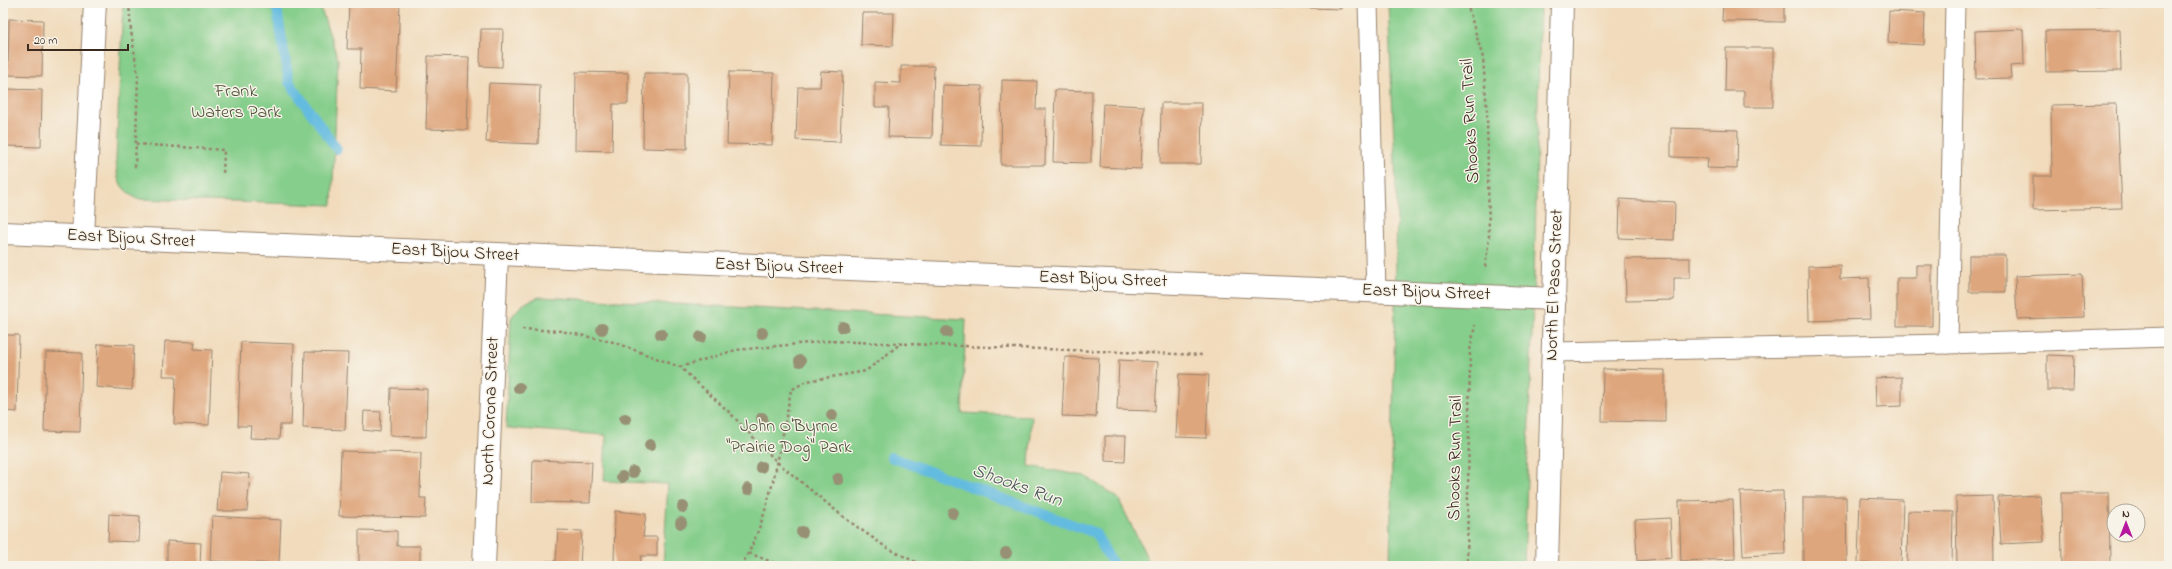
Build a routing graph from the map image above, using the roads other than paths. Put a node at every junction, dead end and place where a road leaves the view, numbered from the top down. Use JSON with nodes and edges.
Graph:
{"nodes":[{"id":1,"x":95,"y":3,"type":"edge"},
{"id":2,"x":1368,"y":3,"type":"edge"},
{"id":3,"x":1562,"y":3,"type":"edge"},
{"id":4,"x":1955,"y":3,"type":"edge"},
{"id":5,"x":3,"y":233,"type":"edge"},
{"id":6,"x":83,"y":236,"type":"junction"},
{"id":7,"x":497,"y":255,"type":"junction"},
{"id":8,"x":1376,"y":291,"type":"junction"},
{"id":9,"x":1555,"y":299,"type":"junction"},
{"id":10,"x":2169,"y":337,"type":"edge"},
{"id":11,"x":1948,"y":344,"type":"junction"},
{"id":12,"x":1553,"y":352,"type":"junction"},
{"id":13,"x":484,"y":566,"type":"edge"},
{"id":14,"x":1547,"y":566,"type":"edge"}],
"edges":[{"from":1,"to":6,"type":"street"},
{"from":2,"to":8,"type":"lane"},
{"from":3,"to":9,"type":"street","name":"North El Paso Street"},
{"from":4,"to":11,"type":"lane"},
{"from":5,"to":6,"type":"street","name":"East Bijou Street"},
{"from":6,"to":7,"type":"street","name":"East Bijou Street"},
{"from":7,"to":8,"type":"street","name":"East Bijou Street"},
{"from":7,"to":13,"type":"street","name":"North Corona Street"},
{"from":8,"to":9,"type":"street","name":"East Bijou Street"},
{"from":9,"to":12,"type":"street","name":"North El Paso Street"},
{"from":10,"to":11,"type":"lane"},
{"from":11,"to":12,"type":"lane"},
{"from":12,"to":14,"type":"street","name":"North El Paso Street"}]}
